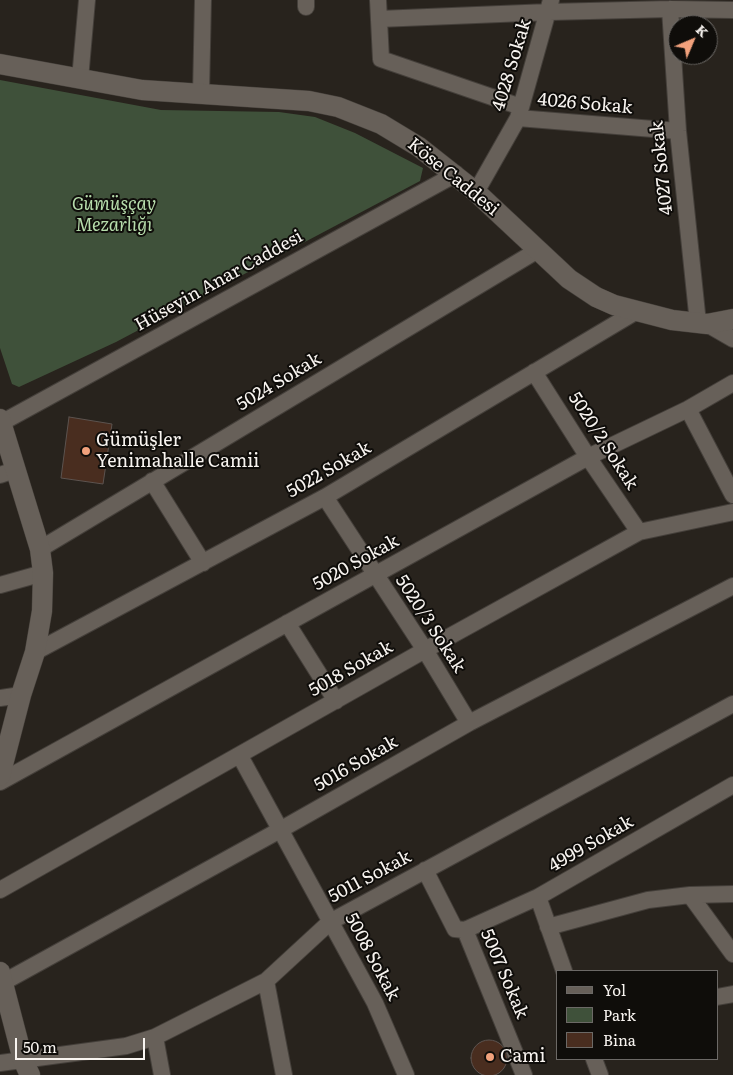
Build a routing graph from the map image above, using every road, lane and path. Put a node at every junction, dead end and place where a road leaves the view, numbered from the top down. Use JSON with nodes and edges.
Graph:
{"nodes":[{"id":1,"x":87,"y":0,"type":"edge"},
{"id":2,"x":203,"y":0,"type":"edge"},
{"id":3,"x":378,"y":0,"type":"edge"},
{"id":4,"x":550,"y":6,"type":"edge"},
{"id":5,"x":670,"y":9,"type":"junction"},
{"id":6,"x":733,"y":10,"type":"edge"},
{"id":7,"x":379,"y":19,"type":"junction"},
{"id":8,"x":0,"y":64,"type":"edge"},
{"id":9,"x":80,"y":79,"type":"junction"},
{"id":10,"x":201,"y":94,"type":"junction"},
{"id":11,"x":520,"y":113,"type":"junction"},
{"id":12,"x":678,"y":131,"type":"junction"},
{"id":13,"x":456,"y":174,"type":"junction"},
{"id":14,"x":476,"y":192,"type":"junction"},
{"id":15,"x":538,"y":250,"type":"junction"},
{"id":16,"x":637,"y":311,"type":"junction"},
{"id":17,"x":733,"y":319,"type":"edge"},
{"id":18,"x":702,"y":323,"type":"junction"},
{"id":19,"x":733,"y":338,"type":"edge"},
{"id":20,"x":534,"y":372,"type":"junction"},
{"id":21,"x":733,"y":383,"type":"edge"},
{"id":22,"x":688,"y":409,"type":"junction"},
{"id":23,"x":1,"y":421,"type":"edge"},
{"id":24,"x":588,"y":457,"type":"junction"},
{"id":25,"x":8,"y":473,"type":"edge"},
{"id":26,"x":152,"y":481,"type":"junction"},
{"id":27,"x":733,"y":495,"type":"edge"},
{"id":28,"x":325,"y":497,"type":"junction"},
{"id":29,"x":733,"y":512,"type":"edge"},
{"id":30,"x":639,"y":532,"type":"junction"},
{"id":31,"x":40,"y":549,"type":"junction"},
{"id":32,"x":203,"y":563,"type":"junction"},
{"id":33,"x":43,"y":573,"type":"junction"},
{"id":34,"x":375,"y":575,"type":"junction"},
{"id":35,"x":0,"y":584,"type":"edge"},
{"id":36,"x":733,"y":586,"type":"edge"},
{"id":37,"x":287,"y":623,"type":"junction"},
{"id":38,"x":425,"y":650,"type":"junction"},
{"id":39,"x":35,"y":652,"type":"junction"},
{"id":40,"x":21,"y":695,"type":"junction"},
{"id":41,"x":0,"y":698,"type":"edge"},
{"id":42,"x":336,"y":701,"type":"junction"},
{"id":43,"x":733,"y":704,"type":"edge"},
{"id":44,"x":469,"y":723,"type":"junction"},
{"id":45,"x":240,"y":756,"type":"junction"},
{"id":46,"x":0,"y":776,"type":"edge"},
{"id":47,"x":0,"y":782,"type":"edge"},
{"id":48,"x":733,"y":785,"type":"edge"},
{"id":49,"x":280,"y":830,"type":"junction"},
{"id":50,"x":425,"y":870,"type":"junction"},
{"id":51,"x":0,"y":890,"type":"edge"},
{"id":52,"x":733,"y":894,"type":"edge"},
{"id":53,"x":690,"y":895,"type":"junction"},
{"id":54,"x":538,"y":897,"type":"junction"},
{"id":55,"x":330,"y":922,"type":"junction"},
{"id":56,"x":548,"y":927,"type":"junction"},
{"id":57,"x":465,"y":930,"type":"junction"},
{"id":58,"x":733,"y":954,"type":"edge"},
{"id":59,"x":564,"y":970,"type":"edge"},
{"id":60,"x":1,"y":979,"type":"edge"},
{"id":61,"x":266,"y":981,"type":"junction"},
{"id":62,"x":733,"y":994,"type":"edge"},
{"id":63,"x":718,"y":996,"type":"edge"},
{"id":64,"x":155,"y":1037,"type":"junction"},
{"id":65,"x":594,"y":1060,"type":"edge"},
{"id":66,"x":0,"y":1063,"type":"edge"},
{"id":67,"x":24,"y":1070,"type":"edge"},
{"id":68,"x":162,"y":1075,"type":"edge"},
{"id":69,"x":284,"y":1075,"type":"edge"},
{"id":70,"x":406,"y":1075,"type":"edge"},
{"id":71,"x":524,"y":1075,"type":"edge"},
{"id":72,"x":600,"y":1075,"type":"edge"}],
"edges":[{"from":1,"to":9,"type":"street"},
{"from":2,"to":10,"type":"street"},
{"from":3,"to":7,"type":"street"},
{"from":4,"to":5,"type":"street"},
{"from":4,"to":7,"type":"street"},
{"from":4,"to":11,"type":"street","name":"4028 Sokak"},
{"from":5,"to":6,"type":"street"},
{"from":5,"to":12,"type":"street","name":"4027 Sokak"},
{"from":7,"to":11,"type":"street","name":"4026 Sokak"},
{"from":8,"to":9,"type":"street","name":"Köse Caddesi"},
{"from":9,"to":10,"type":"street","name":"Köse Caddesi"},
{"from":10,"to":13,"type":"street","name":"Köse Caddesi"},
{"from":11,"to":12,"type":"street","name":"4026 Sokak"},
{"from":11,"to":14,"type":"street","name":"4028 Sokak"},
{"from":12,"to":18,"type":"street","name":"4027 Sokak"},
{"from":13,"to":14,"type":"street","name":"Köse Caddesi"},
{"from":13,"to":23,"type":"street","name":"Hüseyin Anar Caddesi"},
{"from":14,"to":15,"type":"street","name":"Köse Caddesi"},
{"from":15,"to":16,"type":"street","name":"Köse Caddesi"},
{"from":15,"to":26,"type":"street","name":"5024 Sokak"},
{"from":16,"to":18,"type":"street","name":"Köse Caddesi"},
{"from":16,"to":20,"type":"street","name":"5022 Sokak"},
{"from":17,"to":18,"type":"street","name":"Köse Caddesi"},
{"from":18,"to":19,"type":"street"},
{"from":20,"to":24,"type":"street","name":"5020/2 Sokak"},
{"from":20,"to":28,"type":"street","name":"5022 Sokak"},
{"from":21,"to":22,"type":"street","name":"5020 Sokak"},
{"from":22,"to":24,"type":"street","name":"5020 Sokak"},
{"from":22,"to":27,"type":"street"},
{"from":23,"to":25,"type":"street"},
{"from":24,"to":30,"type":"street","name":"5020/2 Sokak"},
{"from":24,"to":34,"type":"street","name":"5020 Sokak"},
{"from":25,"to":31,"type":"street"},
{"from":26,"to":31,"type":"street","name":"5024 Sokak"},
{"from":26,"to":32,"type":"street"},
{"from":28,"to":32,"type":"street","name":"5022 Sokak"},
{"from":28,"to":34,"type":"street","name":"5020/3 Sokak"},
{"from":29,"to":30,"type":"street","name":"5018 Sokak"},
{"from":30,"to":38,"type":"street","name":"5018 Sokak"},
{"from":31,"to":33,"type":"street"},
{"from":32,"to":39,"type":"street","name":"5022 Sokak"},
{"from":33,"to":35,"type":"street"},
{"from":33,"to":39,"type":"street"},
{"from":34,"to":37,"type":"street","name":"5020 Sokak"},
{"from":34,"to":38,"type":"street","name":"5020/3 Sokak"},
{"from":36,"to":44,"type":"street","name":"5016 Sokak"},
{"from":37,"to":42,"type":"street"},
{"from":37,"to":47,"type":"street","name":"5020 Sokak"},
{"from":38,"to":42,"type":"street","name":"5018 Sokak"},
{"from":38,"to":44,"type":"street","name":"5020/3 Sokak"},
{"from":39,"to":40,"type":"street"},
{"from":40,"to":41,"type":"street"},
{"from":40,"to":46,"type":"street"},
{"from":42,"to":45,"type":"street","name":"5018 Sokak"},
{"from":43,"to":50,"type":"street","name":"5011 Sokak"},
{"from":44,"to":49,"type":"street","name":"5016 Sokak"},
{"from":45,"to":49,"type":"street","name":"5008 Sokak"},
{"from":45,"to":51,"type":"street","name":"5018 Sokak"},
{"from":48,"to":54,"type":"street","name":"4999 Sokak"},
{"from":49,"to":55,"type":"street","name":"5008 Sokak"},
{"from":49,"to":60,"type":"street","name":"5016 Sokak"},
{"from":50,"to":55,"type":"street","name":"5011 Sokak"},
{"from":50,"to":57,"type":"street","name":"5007 Sokak"},
{"from":52,"to":53,"type":"street"},
{"from":53,"to":56,"type":"street"},
{"from":53,"to":58,"type":"street"},
{"from":54,"to":56,"type":"street"},
{"from":54,"to":57,"type":"street","name":"4999 Sokak"},
{"from":55,"to":61,"type":"street","name":"5011 Sokak"},
{"from":55,"to":70,"type":"street","name":"5008 Sokak"},
{"from":56,"to":59,"type":"street"},
{"from":57,"to":71,"type":"street","name":"5007 Sokak"},
{"from":60,"to":67,"type":"street"},
{"from":61,"to":64,"type":"street","name":"5011 Sokak"},
{"from":61,"to":69,"type":"street"},
{"from":62,"to":63,"type":"street"},
{"from":64,"to":67,"type":"street","name":"5011 Sokak"},
{"from":64,"to":68,"type":"street"},
{"from":65,"to":72,"type":"street"},
{"from":66,"to":67,"type":"street","name":"5011 Sokak"}]}
